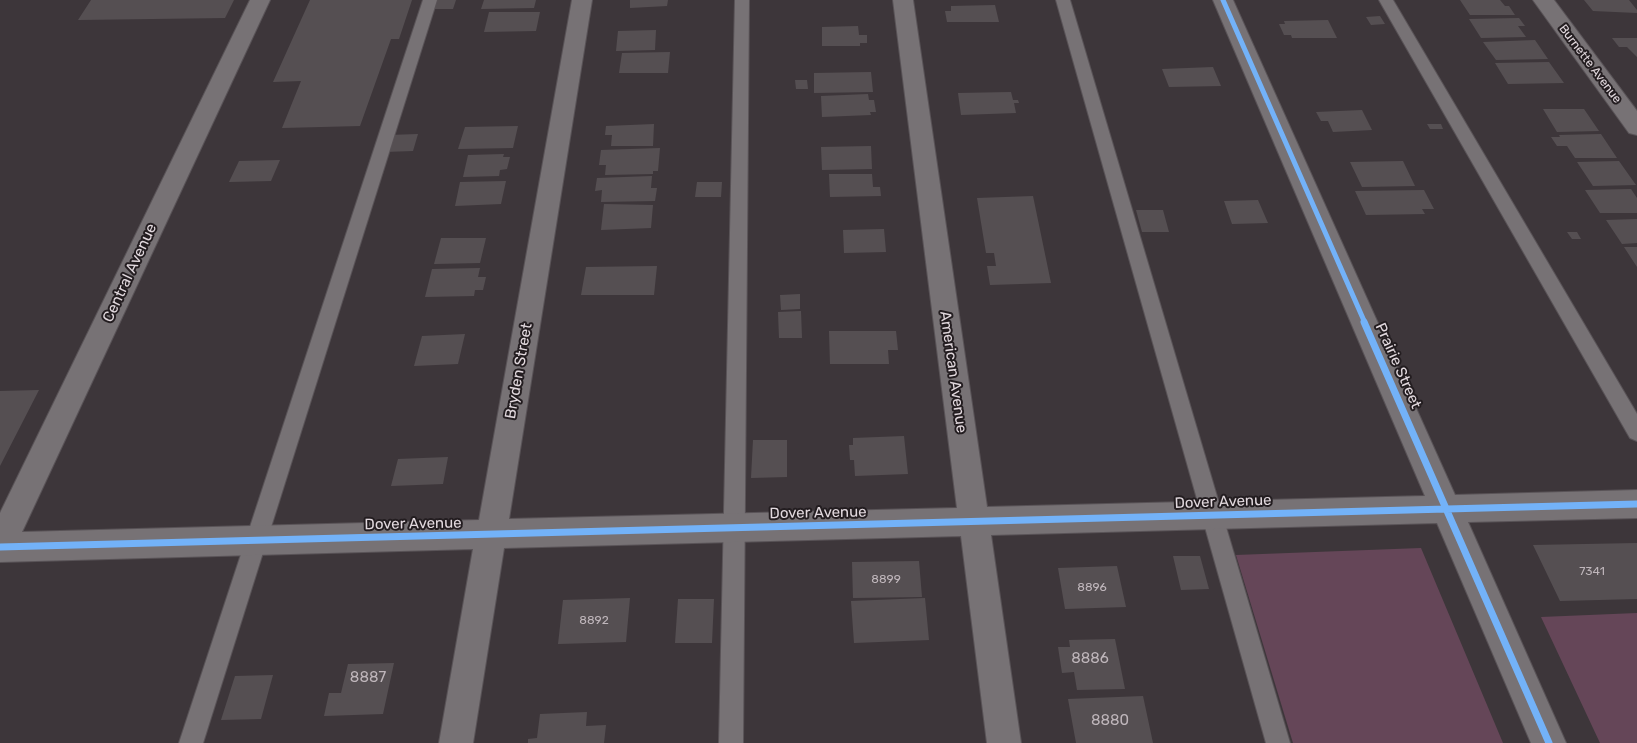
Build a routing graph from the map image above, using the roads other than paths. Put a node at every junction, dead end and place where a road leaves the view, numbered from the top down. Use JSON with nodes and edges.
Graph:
{"nodes":[{"id":1,"x":260,"y":0,"type":"edge"},
{"id":2,"x":430,"y":0,"type":"edge"},
{"id":3,"x":582,"y":0,"type":"edge"},
{"id":4,"x":742,"y":0,"type":"edge"},
{"id":5,"x":903,"y":0,"type":"edge"},
{"id":6,"x":1063,"y":0,"type":"edge"},
{"id":7,"x":1223,"y":0,"type":"edge"},
{"id":8,"x":1386,"y":0,"type":"edge"},
{"id":9,"x":1543,"y":0,"type":"edge"},
{"id":10,"x":1637,"y":127,"type":"edge"},
{"id":11,"x":1637,"y":432,"type":"edge"},
{"id":12,"x":1637,"y":504,"type":"edge"},
{"id":13,"x":1447,"y":509,"type":"junction"},
{"id":14,"x":1212,"y":515,"type":"junction"},
{"id":15,"x":974,"y":522,"type":"junction"},
{"id":16,"x":734,"y":528,"type":"junction"},
{"id":17,"x":492,"y":534,"type":"junction"},
{"id":18,"x":255,"y":540,"type":"junction"},
{"id":19,"x":0,"y":547,"type":"edge"},
{"id":20,"x":191,"y":743,"type":"edge"},
{"id":21,"x":456,"y":743,"type":"edge"},
{"id":22,"x":731,"y":743,"type":"edge"},
{"id":23,"x":1004,"y":743,"type":"edge"},
{"id":24,"x":1278,"y":743,"type":"edge"},
{"id":25,"x":1550,"y":743,"type":"edge"}],
"edges":[{"from":1,"to":19,"type":"street","name":"Central Avenue"},
{"from":2,"to":18,"type":"lane"},
{"from":3,"to":17,"type":"street","name":"Bryden Street"},
{"from":4,"to":16,"type":"lane"},
{"from":5,"to":15,"type":"street","name":"American Avenue"},
{"from":6,"to":14,"type":"lane"},
{"from":7,"to":13,"type":"street","name":"Prairie Street"},
{"from":8,"to":11,"type":"lane"},
{"from":9,"to":10,"type":"street","name":"Burnette Avenue"},
{"from":12,"to":13,"type":"street","name":"Dover Avenue"},
{"from":13,"to":14,"type":"street","name":"Dover Avenue"},
{"from":13,"to":25,"type":"street","name":"Prairie Street"},
{"from":14,"to":15,"type":"street","name":"Dover Avenue"},
{"from":14,"to":24,"type":"lane"},
{"from":15,"to":16,"type":"street","name":"Dover Avenue"},
{"from":15,"to":23,"type":"street","name":"American Avenue"},
{"from":16,"to":17,"type":"street","name":"Dover Avenue"},
{"from":16,"to":22,"type":"lane"},
{"from":17,"to":18,"type":"street","name":"Dover Avenue"},
{"from":17,"to":21,"type":"street","name":"Bryden Street"},
{"from":18,"to":19,"type":"street","name":"Dover Avenue"},
{"from":18,"to":20,"type":"lane"}]}
